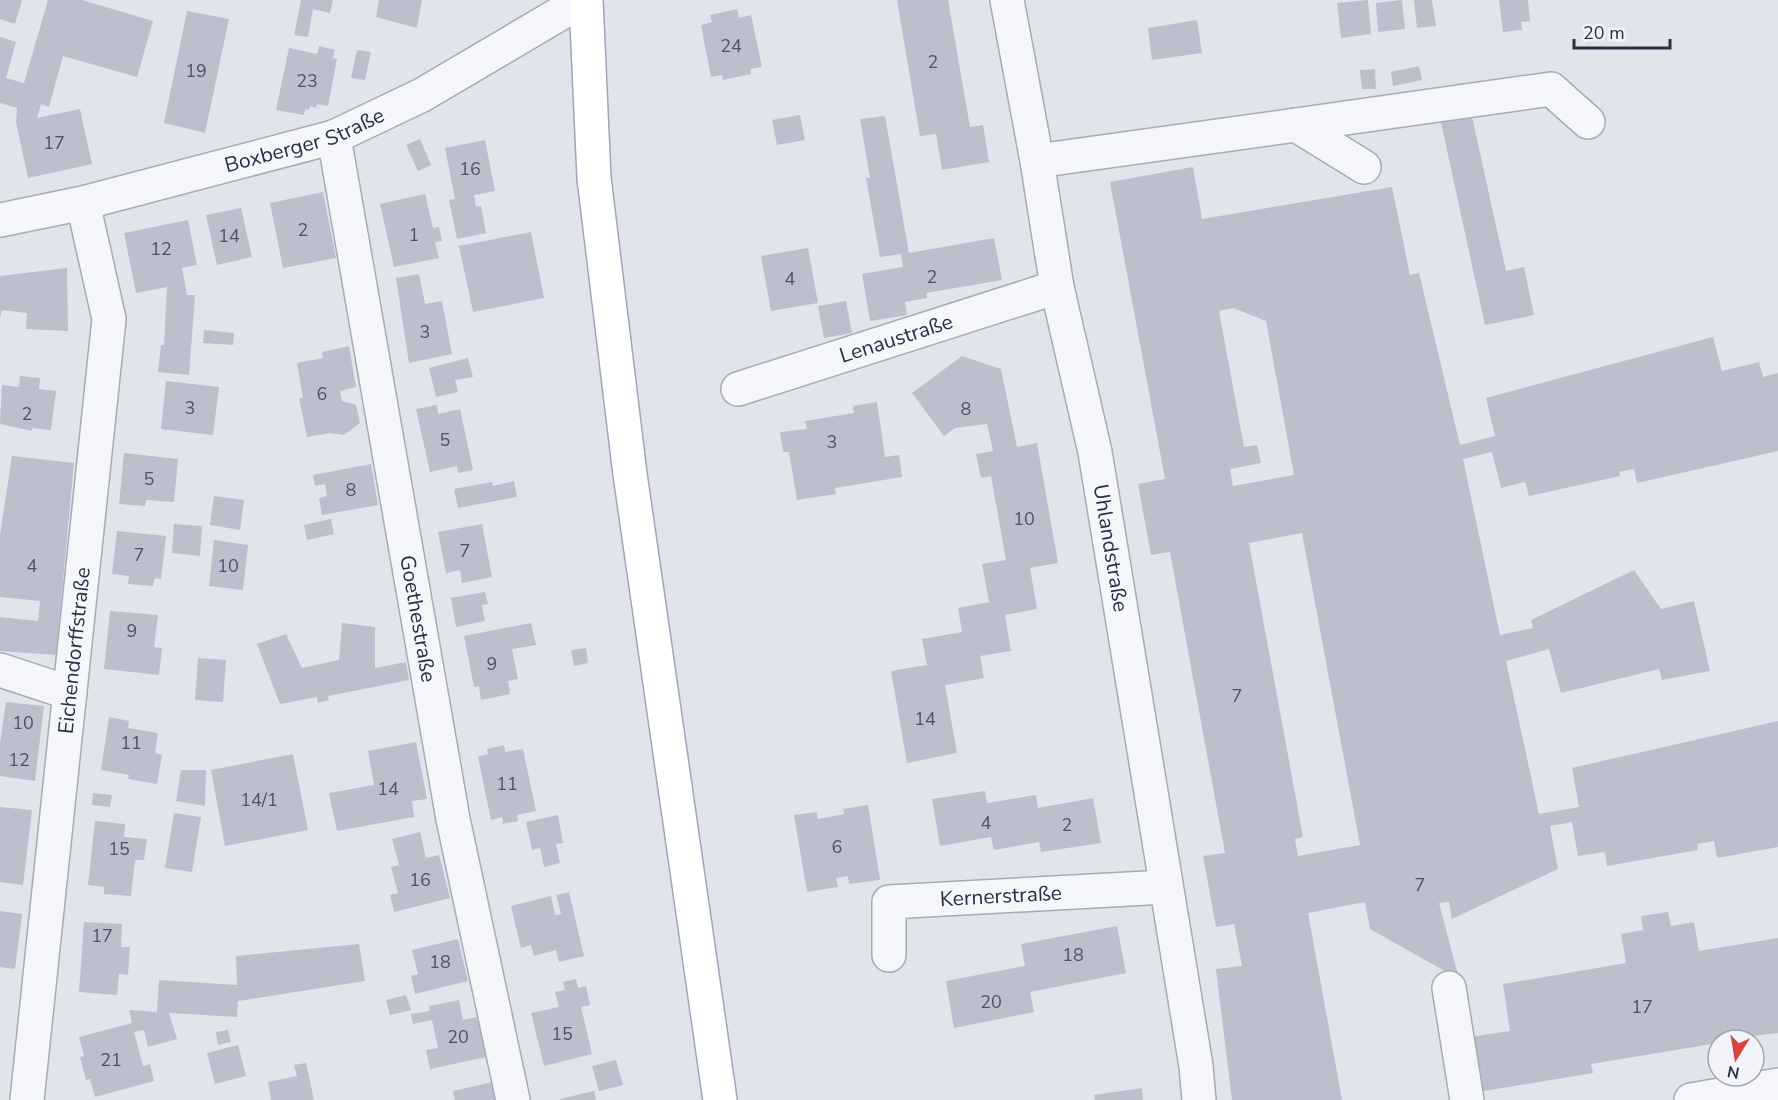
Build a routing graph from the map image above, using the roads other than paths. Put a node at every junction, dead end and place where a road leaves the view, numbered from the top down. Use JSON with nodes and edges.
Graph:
{"nodes":[{"id":1,"x":585,"y":0,"type":"edge"},
{"id":2,"x":1007,"y":0,"type":"edge"},
{"id":3,"x":1588,"y":122,"type":"dead end"},
{"id":4,"x":1296,"y":125,"type":"junction"},
{"id":5,"x":334,"y":137,"type":"junction"},
{"id":6,"x":1037,"y":161,"type":"junction"},
{"id":7,"x":1364,"y":167,"type":"dead end"},
{"id":8,"x":83,"y":204,"type":"junction"},
{"id":9,"x":0,"y":220,"type":"edge"},
{"id":10,"x":1057,"y":287,"type":"junction"},
{"id":11,"x":738,"y":389,"type":"dead end"},
{"id":12,"x":0,"y":670,"type":"edge"},
{"id":13,"x":70,"y":693,"type":"junction"},
{"id":14,"x":1166,"y":887,"type":"junction"},
{"id":15,"x":889,"y":956,"type":"dead end"},
{"id":16,"x":1449,"y":988,"type":"dead end"},
{"id":17,"x":1778,"y":1085,"type":"edge"},
{"id":18,"x":27,"y":1100,"type":"edge"},
{"id":19,"x":513,"y":1100,"type":"edge"},
{"id":20,"x":720,"y":1100,"type":"edge"},
{"id":21,"x":1199,"y":1100,"type":"edge"},
{"id":22,"x":1467,"y":1100,"type":"edge"},
{"id":23,"x":1691,"y":1100,"type":"edge"}],
"edges":[{"from":1,"to":5,"type":"street","name":"Boxberger Straße"},
{"from":1,"to":20,"type":"main road"},
{"from":2,"to":6,"type":"street","name":"Uhlandstraße"},
{"from":3,"to":4,"type":"street"},
{"from":4,"to":6,"type":"street"},
{"from":4,"to":7,"type":"street"},
{"from":5,"to":8,"type":"street","name":"Boxberger Straße"},
{"from":5,"to":19,"type":"street","name":"Goethestraße"},
{"from":6,"to":10,"type":"street","name":"Uhlandstraße"},
{"from":8,"to":9,"type":"street","name":"Boxberger Straße"},
{"from":8,"to":13,"type":"street","name":"Eichendorffstraße"},
{"from":10,"to":11,"type":"street","name":"Lenaustraße"},
{"from":10,"to":14,"type":"street","name":"Uhlandstraße"},
{"from":12,"to":13,"type":"street"},
{"from":13,"to":18,"type":"street","name":"Eichendorffstraße"},
{"from":14,"to":15,"type":"street","name":"Kernerstraße"},
{"from":14,"to":21,"type":"street","name":"Uhlandstraße"},
{"from":16,"to":22,"type":"street"},
{"from":17,"to":23,"type":"street"}]}
